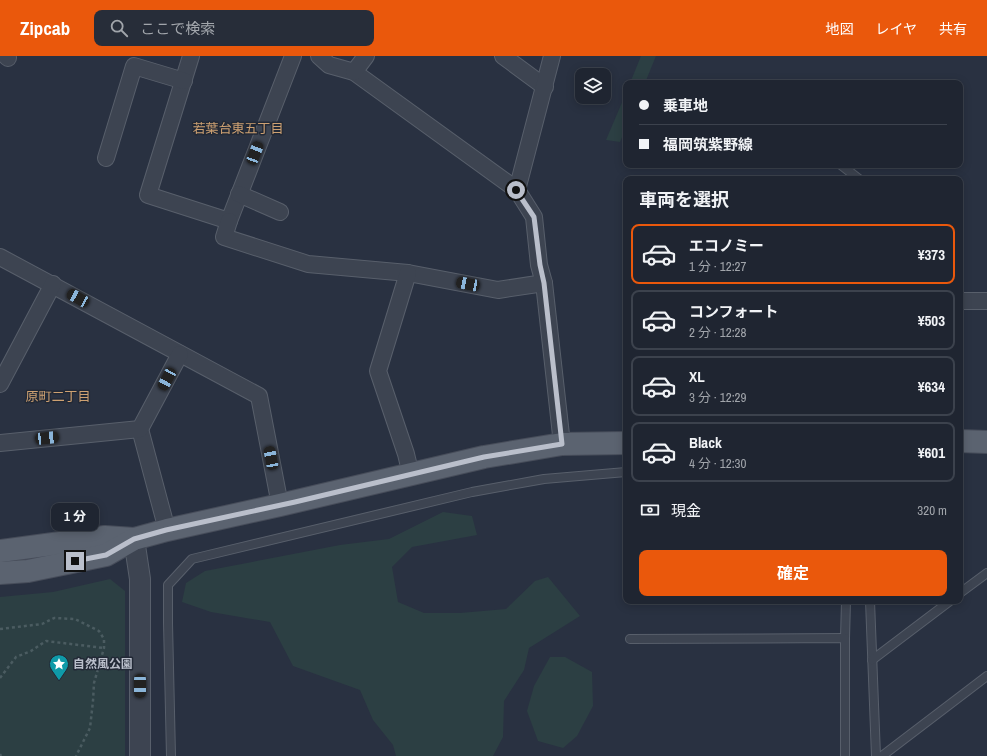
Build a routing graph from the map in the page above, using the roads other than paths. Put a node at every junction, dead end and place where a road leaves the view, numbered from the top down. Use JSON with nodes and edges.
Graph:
{"nodes":[{"id":1,"x":191,"y":56,"type":"edge"},
{"id":2,"x":293,"y":56,"type":"edge"},
{"id":3,"x":319,"y":56,"type":"edge"},
{"id":4,"x":366,"y":56,"type":"edge"},
{"id":5,"x":503,"y":56,"type":"edge"},
{"id":6,"x":552,"y":56,"type":"edge"},
{"id":7,"x":354,"y":72,"type":"junction"},
{"id":8,"x":184,"y":81,"type":"junction"},
{"id":9,"x":545,"y":87,"type":"junction"},
{"id":10,"x":106,"y":158,"type":"dead end"},
{"id":11,"x":845,"y":168,"type":"edge"},
{"id":12,"x":855,"y":176,"type":"edge"},
{"id":13,"x":516,"y":190,"type":"junction"},
{"id":14,"x":239,"y":194,"type":"junction"},
{"id":15,"x":280,"y":212,"type":"dead end"},
{"id":16,"x":229,"y":221,"type":"junction"},
{"id":17,"x":0,"y":257,"type":"edge"},
{"id":18,"x":408,"y":273,"type":"junction"},
{"id":19,"x":544,"y":283,"type":"junction"},
{"id":20,"x":53,"y":284,"type":"junction"},
{"id":21,"x":963,"y":301,"type":"edge"},
{"id":22,"x":987,"y":301,"type":"edge"},
{"id":23,"x":180,"y":354,"type":"junction"},
{"id":24,"x":0,"y":384,"type":"edge"},
{"id":25,"x":140,"y":429,"type":"junction"},
{"id":26,"x":963,"y":441,"type":"edge"},
{"id":27,"x":987,"y":442,"type":"edge"},
{"id":28,"x":0,"y":443,"type":"edge"},
{"id":29,"x":623,"y":443,"type":"edge"},
{"id":30,"x":562,"y":444,"type":"junction"},
{"id":31,"x":623,"y":472,"type":"edge"},
{"id":32,"x":411,"y":475,"type":"junction"},
{"id":33,"x":280,"y":505,"type":"junction"},
{"id":34,"x":166,"y":530,"type":"junction"},
{"id":35,"x":134,"y":539,"type":"junction"},
{"id":36,"x":0,"y":551,"type":"edge"},
{"id":37,"x":0,"y":573,"type":"edge"},
{"id":38,"x":987,"y":573,"type":"edge"},
{"id":39,"x":963,"y":591,"type":"edge"},
{"id":40,"x":846,"y":604,"type":"edge"},
{"id":41,"x":870,"y":604,"type":"edge"},
{"id":42,"x":946,"y":604,"type":"edge"},
{"id":43,"x":845,"y":638,"type":"junction"},
{"id":44,"x":630,"y":639,"type":"dead end"},
{"id":45,"x":872,"y":660,"type":"junction"},
{"id":46,"x":987,"y":676,"type":"edge"},
{"id":47,"x":140,"y":756,"type":"edge"},
{"id":48,"x":171,"y":756,"type":"edge"},
{"id":49,"x":845,"y":756,"type":"edge"},
{"id":50,"x":876,"y":756,"type":"edge"},
{"id":51,"x":882,"y":756,"type":"edge"}],
"edges":[{"from":1,"to":8,"type":"street"},
{"from":2,"to":14,"type":"street"},
{"from":3,"to":7,"type":"street"},
{"from":4,"to":7,"type":"street"},
{"from":5,"to":9,"type":"street"},
{"from":6,"to":9,"type":"street"},
{"from":7,"to":13,"type":"street"},
{"from":8,"to":10,"type":"street"},
{"from":8,"to":16,"type":"street"},
{"from":9,"to":13,"type":"street"},
{"from":11,"to":12,"type":"lane"},
{"from":13,"to":19,"type":"street"},
{"from":14,"to":15,"type":"street"},
{"from":14,"to":16,"type":"street"},
{"from":16,"to":18,"type":"street"},
{"from":17,"to":20,"type":"street"},
{"from":18,"to":19,"type":"street"},
{"from":18,"to":32,"type":"street"},
{"from":19,"to":30,"type":"street"},
{"from":20,"to":23,"type":"street"},
{"from":20,"to":24,"type":"street"},
{"from":21,"to":22,"type":"street"},
{"from":23,"to":25,"type":"street"},
{"from":23,"to":33,"type":"street"},
{"from":25,"to":28,"type":"street"},
{"from":25,"to":34,"type":"street"},
{"from":26,"to":27,"type":"main road"},
{"from":29,"to":30,"type":"main road"},
{"from":30,"to":32,"type":"main road"},
{"from":31,"to":48,"type":"lane"},
{"from":32,"to":33,"type":"main road"},
{"from":33,"to":34,"type":"main road"},
{"from":34,"to":35,"type":"main road"},
{"from":35,"to":36,"type":"main road"},
{"from":35,"to":37,"type":"main road"},
{"from":35,"to":47,"type":"street"},
{"from":38,"to":39,"type":"lane"},
{"from":40,"to":43,"type":"lane"},
{"from":41,"to":45,"type":"lane"},
{"from":42,"to":45,"type":"lane"},
{"from":43,"to":44,"type":"lane"},
{"from":43,"to":49,"type":"lane"},
{"from":45,"to":50,"type":"lane"},
{"from":46,"to":51,"type":"lane"}]}
